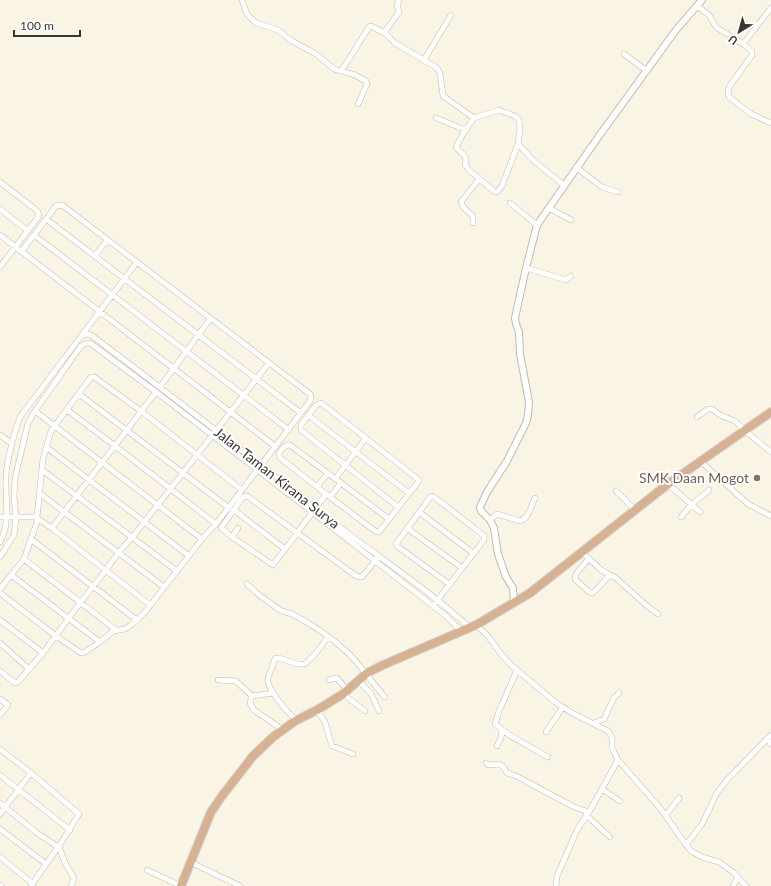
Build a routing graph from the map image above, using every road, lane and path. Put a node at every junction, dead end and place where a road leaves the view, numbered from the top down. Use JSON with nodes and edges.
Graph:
{"nodes":[{"id":1,"x":242,"y":0,"type":"edge"},
{"id":2,"x":399,"y":0,"type":"edge"},
{"id":3,"x":702,"y":0,"type":"edge"},
{"id":4,"x":697,"y":6,"type":"junction"},
{"id":5,"x":771,"y":8,"type":"edge"},
{"id":6,"x":451,"y":14,"type":"dead end"},
{"id":7,"x":384,"y":32,"type":"junction"},
{"id":8,"x":744,"y":44,"type":"junction"},
{"id":9,"x":624,"y":54,"type":"dead end"},
{"id":10,"x":424,"y":60,"type":"junction"},
{"id":11,"x":342,"y":70,"type":"junction"},
{"id":12,"x":647,"y":71,"type":"junction"},
{"id":13,"x":358,"y":104,"type":"dead end"},
{"id":14,"x":436,"y":118,"type":"dead end"},
{"id":15,"x":474,"y":118,"type":"junction"},
{"id":16,"x":771,"y":123,"type":"edge"},
{"id":17,"x":466,"y":130,"type":"junction"},
{"id":18,"x":518,"y":144,"type":"junction"},
{"id":19,"x":576,"y":168,"type":"junction"},
{"id":20,"x":479,"y":179,"type":"junction"},
{"id":21,"x":0,"y":182,"type":"edge"},
{"id":22,"x":564,"y":185,"type":"junction"},
{"id":23,"x":618,"y":192,"type":"dead end"},
{"id":24,"x":510,"y":203,"type":"dead end"},
{"id":25,"x":549,"y":208,"type":"junction"},
{"id":26,"x":0,"y":209,"type":"edge"},
{"id":27,"x":46,"y":219,"type":"junction"},
{"id":28,"x":570,"y":220,"type":"dead end"},
{"id":29,"x":473,"y":223,"type":"dead end"},
{"id":30,"x":537,"y":225,"type":"junction"},
{"id":31,"x":28,"y":231,"type":"junction"},
{"id":32,"x":0,"y":235,"type":"edge"},
{"id":33,"x":34,"y":235,"type":"junction"},
{"id":34,"x":107,"y":240,"type":"junction"},
{"id":35,"x":15,"y":247,"type":"junction"},
{"id":36,"x":21,"y":252,"type":"junction"},
{"id":37,"x":95,"y":256,"type":"junction"},
{"id":38,"x":137,"y":262,"type":"junction"},
{"id":39,"x":1,"y":264,"type":"edge"},
{"id":40,"x":526,"y":268,"type":"junction"},
{"id":41,"x":571,"y":276,"type":"dead end"},
{"id":42,"x":125,"y":279,"type":"junction"},
{"id":43,"x":112,"y":296,"type":"junction"},
{"id":44,"x":100,"y":312,"type":"junction"},
{"id":45,"x":210,"y":318,"type":"junction"},
{"id":46,"x":198,"y":335,"type":"junction"},
{"id":47,"x":81,"y":336,"type":"junction"},
{"id":48,"x":186,"y":352,"type":"junction"},
{"id":49,"x":269,"y":363,"type":"junction"},
{"id":50,"x":174,"y":368,"type":"junction"},
{"id":51,"x":256,"y":379,"type":"junction"},
{"id":52,"x":160,"y":387,"type":"junction"},
{"id":53,"x":156,"y":392,"type":"junction"},
{"id":54,"x":79,"y":394,"type":"junction"},
{"id":55,"x":243,"y":396,"type":"junction"},
{"id":56,"x":67,"y":410,"type":"junction"},
{"id":57,"x":35,"y":411,"type":"junction"},
{"id":58,"x":141,"y":411,"type":"junction"},
{"id":59,"x":231,"y":412,"type":"junction"},
{"id":60,"x":771,"y":412,"type":"edge"},
{"id":61,"x":301,"y":413,"type":"junction"},
{"id":62,"x":308,"y":415,"type":"junction"},
{"id":63,"x":697,"y":417,"type":"dead end"},
{"id":64,"x":54,"y":426,"type":"junction"},
{"id":65,"x":126,"y":430,"type":"junction"},
{"id":66,"x":216,"y":430,"type":"junction"},
{"id":67,"x":288,"y":430,"type":"junction"},
{"id":68,"x":744,"y":430,"type":"junction"},
{"id":69,"x":0,"y":435,"type":"edge"},
{"id":70,"x":212,"y":435,"type":"junction"},
{"id":71,"x":366,"y":438,"type":"junction"},
{"id":72,"x":12,"y":444,"type":"junction"},
{"id":73,"x":114,"y":445,"type":"junction"},
{"id":74,"x":46,"y":447,"type":"junction"},
{"id":75,"x":276,"y":447,"type":"junction"},
{"id":76,"x":355,"y":452,"type":"junction"},
{"id":77,"x":771,"y":452,"type":"edge"},
{"id":78,"x":197,"y":456,"type":"junction"},
{"id":79,"x":700,"y":461,"type":"junction"},
{"id":80,"x":101,"y":462,"type":"junction"},
{"id":81,"x":345,"y":466,"type":"junction"},
{"id":82,"x":259,"y":468,"type":"junction"},
{"id":83,"x":42,"y":470,"type":"junction"},
{"id":84,"x":328,"y":473,"type":"junction"},
{"id":85,"x":183,"y":474,"type":"junction"},
{"id":86,"x":335,"y":479,"type":"junction"},
{"id":87,"x":88,"y":480,"type":"junction"},
{"id":88,"x":340,"y":483,"type":"junction"},
{"id":89,"x":668,"y":484,"type":"junction"},
{"id":90,"x":317,"y":487,"type":"junction"},
{"id":91,"x":170,"y":488,"type":"junction"},
{"id":92,"x":242,"y":490,"type":"junction"},
{"id":93,"x":709,"y":490,"type":"dead end"},
{"id":94,"x":616,"y":491,"type":"dead end"},
{"id":95,"x":39,"y":493,"type":"junction"},
{"id":96,"x":409,"y":494,"type":"junction"},
{"id":97,"x":77,"y":495,"type":"junction"},
{"id":98,"x":328,"y":495,"type":"junction"},
{"id":99,"x":535,"y":498,"type":"dead end"},
{"id":100,"x":157,"y":505,"type":"junction"},
{"id":101,"x":691,"y":505,"type":"junction"},
{"id":102,"x":398,"y":507,"type":"junction"},
{"id":103,"x":231,"y":509,"type":"junction"},
{"id":104,"x":314,"y":510,"type":"junction"},
{"id":105,"x":636,"y":511,"type":"junction"},
{"id":106,"x":64,"y":512,"type":"junction"},
{"id":107,"x":419,"y":512,"type":"junction"},
{"id":108,"x":700,"y":512,"type":"dead end"},
{"id":109,"x":771,"y":516,"type":"edge"},
{"id":110,"x":0,"y":517,"type":"edge"},
{"id":111,"x":7,"y":517,"type":"junction"},
{"id":112,"x":16,"y":517,"type":"junction"},
{"id":113,"x":681,"y":517,"type":"dead end"},
{"id":114,"x":37,"y":518,"type":"junction"},
{"id":115,"x":389,"y":519,"type":"junction"},
{"id":116,"x":490,"y":520,"type":"junction"},
{"id":117,"x":144,"y":522,"type":"junction"},
{"id":118,"x":216,"y":524,"type":"junction"},
{"id":119,"x":52,"y":528,"type":"junction"},
{"id":120,"x":238,"y":528,"type":"dead end"},
{"id":121,"x":407,"y":528,"type":"junction"},
{"id":122,"x":297,"y":533,"type":"junction"},
{"id":123,"x":232,"y":537,"type":"junction"},
{"id":124,"x":132,"y":538,"type":"junction"},
{"id":125,"x":202,"y":539,"type":"junction"},
{"id":126,"x":32,"y":540,"type":"junction"},
{"id":127,"x":0,"y":542,"type":"edge"},
{"id":128,"x":285,"y":549,"type":"junction"},
{"id":129,"x":118,"y":553,"type":"junction"},
{"id":130,"x":473,"y":553,"type":"junction"},
{"id":131,"x":189,"y":556,"type":"junction"},
{"id":132,"x":379,"y":556,"type":"junction"},
{"id":133,"x":586,"y":556,"type":"junction"},
{"id":134,"x":0,"y":557,"type":"edge"},
{"id":135,"x":24,"y":559,"type":"junction"},
{"id":136,"x":375,"y":561,"type":"junction"},
{"id":137,"x":462,"y":568,"type":"junction"},
{"id":138,"x":106,"y":570,"type":"junction"},
{"id":139,"x":177,"y":571,"type":"junction"},
{"id":140,"x":11,"y":575,"type":"junction"},
{"id":141,"x":610,"y":575,"type":"junction"},
{"id":142,"x":247,"y":584,"type":"dead end"},
{"id":143,"x":450,"y":584,"type":"junction"},
{"id":144,"x":92,"y":587,"type":"junction"},
{"id":145,"x":164,"y":588,"type":"junction"},
{"id":146,"x":0,"y":589,"type":"edge"},
{"id":147,"x":0,"y":593,"type":"edge"},
{"id":148,"x":437,"y":601,"type":"junction"},
{"id":149,"x":80,"y":603,"type":"junction"},
{"id":150,"x":514,"y":603,"type":"junction"},
{"id":151,"x":150,"y":604,"type":"junction"},
{"id":152,"x":433,"y":606,"type":"junction"},
{"id":153,"x":658,"y":614,"type":"dead end"},
{"id":154,"x":68,"y":619,"type":"junction"},
{"id":155,"x":0,"y":620,"type":"edge"},
{"id":156,"x":137,"y":620,"type":"junction"},
{"id":157,"x":473,"y":627,"type":"junction"},
{"id":158,"x":116,"y":630,"type":"junction"},
{"id":159,"x":462,"y":632,"type":"junction"},
{"id":160,"x":56,"y":636,"type":"junction"},
{"id":161,"x":328,"y":637,"type":"junction"},
{"id":162,"x":100,"y":642,"type":"junction"},
{"id":163,"x":0,"y":643,"type":"edge"},
{"id":164,"x":43,"y":653,"type":"junction"},
{"id":165,"x":30,"y":669,"type":"junction"},
{"id":166,"x":517,"y":670,"type":"junction"},
{"id":167,"x":0,"y":671,"type":"edge"},
{"id":168,"x":367,"y":673,"type":"junction"},
{"id":169,"x":218,"y":680,"type":"dead end"},
{"id":170,"x":329,"y":680,"type":"dead end"},
{"id":171,"x":358,"y":680,"type":"junction"},
{"id":172,"x":345,"y":692,"type":"junction"},
{"id":173,"x":273,"y":693,"type":"junction"},
{"id":174,"x":619,"y":693,"type":"dead end"},
{"id":175,"x":252,"y":696,"type":"junction"},
{"id":176,"x":385,"y":697,"type":"dead end"},
{"id":177,"x":0,"y":700,"type":"edge"},
{"id":178,"x":563,"y":707,"type":"junction"},
{"id":179,"x":317,"y":710,"type":"junction"},
{"id":180,"x":366,"y":711,"type":"dead end"},
{"id":181,"x":380,"y":711,"type":"dead end"},
{"id":182,"x":0,"y":715,"type":"edge"},
{"id":183,"x":297,"y":720,"type":"junction"},
{"id":184,"x":594,"y":723,"type":"junction"},
{"id":185,"x":283,"y":730,"type":"junction"},
{"id":186,"x":502,"y":730,"type":"junction"},
{"id":187,"x":546,"y":732,"type":"dead end"},
{"id":188,"x":771,"y":735,"type":"edge"},
{"id":189,"x":766,"y":739,"type":"junction"},
{"id":190,"x":771,"y":744,"type":"edge"},
{"id":191,"x":497,"y":746,"type":"dead end"},
{"id":192,"x":0,"y":749,"type":"edge"},
{"id":193,"x":353,"y":754,"type":"dead end"},
{"id":194,"x":548,"y":757,"type":"dead end"},
{"id":195,"x":618,"y":760,"type":"junction"},
{"id":196,"x":486,"y":763,"type":"dead end"},
{"id":197,"x":31,"y":772,"type":"junction"},
{"id":198,"x":0,"y":775,"type":"edge"},
{"id":199,"x":602,"y":789,"type":"junction"},
{"id":200,"x":18,"y":790,"type":"junction"},
{"id":201,"x":679,"y":798,"type":"dead end"},
{"id":202,"x":620,"y":801,"type":"dead end"},
{"id":203,"x":0,"y":803,"type":"edge"},
{"id":204,"x":6,"y":807,"type":"junction"},
{"id":205,"x":0,"y":814,"type":"edge"},
{"id":206,"x":587,"y":814,"type":"junction"},
{"id":207,"x":666,"y":815,"type":"junction"},
{"id":208,"x":0,"y":829,"type":"edge"},
{"id":209,"x":70,"y":830,"type":"junction"},
{"id":210,"x":610,"y":837,"type":"dead end"},
{"id":211,"x":686,"y":845,"type":"junction"},
{"id":212,"x":59,"y":846,"type":"junction"},
{"id":213,"x":0,"y":857,"type":"edge"},
{"id":214,"x":190,"y":862,"type":"junction"},
{"id":215,"x":45,"y":864,"type":"junction"},
{"id":216,"x":147,"y":870,"type":"dead end"},
{"id":217,"x":738,"y":877,"type":"junction"},
{"id":218,"x":31,"y":885,"type":"edge"},
{"id":219,"x":71,"y":886,"type":"edge"},
{"id":220,"x":181,"y":886,"type":"edge"},
{"id":221,"x":240,"y":886,"type":"edge"},
{"id":222,"x":556,"y":886,"type":"edge"},
{"id":223,"x":733,"y":886,"type":"edge"},
{"id":224,"x":746,"y":886,"type":"edge"}],
"edges":[{"from":1,"to":11,"type":"street"},
{"from":2,"to":7,"type":"street"},
{"from":3,"to":4,"type":"street"},
{"from":4,"to":8,"type":"street"},
{"from":4,"to":12,"type":"street"},
{"from":5,"to":8,"type":"street"},
{"from":6,"to":10,"type":"street"},
{"from":7,"to":10,"type":"street"},
{"from":7,"to":11,"type":"street"},
{"from":8,"to":16,"type":"street"},
{"from":9,"to":12,"type":"street"},
{"from":10,"to":15,"type":"street"},
{"from":11,"to":13,"type":"street"},
{"from":12,"to":19,"type":"street"},
{"from":14,"to":17,"type":"street"},
{"from":15,"to":17,"type":"street"},
{"from":15,"to":18,"type":"street"},
{"from":17,"to":20,"type":"street"},
{"from":18,"to":20,"type":"street"},
{"from":18,"to":22,"type":"street"},
{"from":19,"to":22,"type":"street"},
{"from":19,"to":23,"type":"street"},
{"from":20,"to":29,"type":"street"},
{"from":21,"to":31,"type":"street"},
{"from":22,"to":25,"type":"street"},
{"from":24,"to":30,"type":"street"},
{"from":25,"to":28,"type":"street"},
{"from":25,"to":30,"type":"street"},
{"from":26,"to":31,"type":"street"},
{"from":27,"to":33,"type":"street"},
{"from":27,"to":34,"type":"street"},
{"from":27,"to":37,"type":"street"},
{"from":30,"to":40,"type":"street"},
{"from":31,"to":35,"type":"street"},
{"from":32,"to":35,"type":"street"},
{"from":33,"to":36,"type":"street"},
{"from":33,"to":43,"type":"street"},
{"from":34,"to":37,"type":"street"},
{"from":34,"to":38,"type":"street"},
{"from":35,"to":36,"type":"street"},
{"from":35,"to":39,"type":"street"},
{"from":36,"to":44,"type":"street"},
{"from":37,"to":42,"type":"street"},
{"from":38,"to":42,"type":"street"},
{"from":38,"to":45,"type":"street"},
{"from":40,"to":41,"type":"street"},
{"from":40,"to":116,"type":"street"},
{"from":42,"to":43,"type":"street"},
{"from":42,"to":46,"type":"street"},
{"from":43,"to":44,"type":"street"},
{"from":43,"to":48,"type":"street"},
{"from":44,"to":47,"type":"street"},
{"from":44,"to":50,"type":"street"},
{"from":45,"to":46,"type":"street"},
{"from":45,"to":49,"type":"street"},
{"from":46,"to":48,"type":"street"},
{"from":46,"to":51,"type":"street"},
{"from":47,"to":52,"type":"street","name":"Jalan Taman Kirana Surya"},
{"from":47,"to":72,"type":"street"},
{"from":48,"to":50,"type":"street"},
{"from":48,"to":55,"type":"street"},
{"from":49,"to":51,"type":"street"},
{"from":49,"to":61,"type":"street"},
{"from":50,"to":52,"type":"street"},
{"from":50,"to":59,"type":"street"},
{"from":51,"to":55,"type":"street"},
{"from":51,"to":61,"type":"street"},
{"from":52,"to":66,"type":"street","name":"Jalan Taman Kirana Surya"},
{"from":53,"to":57,"type":"street","name":"Jalan Taman Kirana Surya"},
{"from":53,"to":58,"type":"street"},
{"from":53,"to":70,"type":"street","name":"Jalan Taman Kirana Surya"},
{"from":54,"to":56,"type":"street"},
{"from":54,"to":58,"type":"street"},
{"from":54,"to":65,"type":"street"},
{"from":55,"to":59,"type":"street"},
{"from":55,"to":67,"type":"street"},
{"from":56,"to":64,"type":"street"},
{"from":56,"to":73,"type":"street"},
{"from":57,"to":64,"type":"street"},
{"from":57,"to":112,"type":"street"},
{"from":58,"to":65,"type":"street"},
{"from":58,"to":78,"type":"street"},
{"from":59,"to":66,"type":"street"},
{"from":59,"to":75,"type":"street"},
{"from":60,"to":68,"type":"main road"},
{"from":61,"to":67,"type":"street"},
{"from":62,"to":71,"type":"street"},
{"from":62,"to":76,"type":"street"},
{"from":62,"to":81,"type":"street"},
{"from":63,"to":68,"type":"street"},
{"from":64,"to":74,"type":"street"},
{"from":64,"to":80,"type":"street"},
{"from":65,"to":73,"type":"street"},
{"from":65,"to":85,"type":"street"},
{"from":66,"to":70,"type":"street"},
{"from":66,"to":82,"type":"street","name":"Jalan Taman Kirana Surya"},
{"from":67,"to":75,"type":"street"},
{"from":68,"to":77,"type":"street"},
{"from":68,"to":79,"type":"main road"},
{"from":69,"to":72,"type":"street"},
{"from":70,"to":78,"type":"street"},
{"from":70,"to":82,"type":"street","name":"Jalan Taman Kirana Surya"},
{"from":71,"to":76,"type":"street"},
{"from":71,"to":96,"type":"street"},
{"from":72,"to":111,"type":"street"},
{"from":73,"to":80,"type":"street"},
{"from":73,"to":91,"type":"street"},
{"from":74,"to":83,"type":"street"},
{"from":74,"to":87,"type":"street"},
{"from":75,"to":82,"type":"street"},
{"from":76,"to":81,"type":"street"},
{"from":76,"to":96,"type":"street"},
{"from":78,"to":85,"type":"street"},
{"from":78,"to":92,"type":"street"},
{"from":79,"to":89,"type":"main road"},
{"from":79,"to":109,"type":"street"},
{"from":80,"to":87,"type":"street"},
{"from":80,"to":100,"type":"street"},
{"from":81,"to":86,"type":"street"},
{"from":81,"to":102,"type":"street"},
{"from":82,"to":92,"type":"street"},
{"from":82,"to":104,"type":"street","name":"Jalan Taman Kirana Surya"},
{"from":83,"to":95,"type":"street"},
{"from":83,"to":97,"type":"street"},
{"from":84,"to":86,"type":"street"},
{"from":84,"to":90,"type":"street"},
{"from":84,"to":90,"type":"street"},
{"from":85,"to":91,"type":"street"},
{"from":85,"to":103,"type":"street"},
{"from":86,"to":88,"type":"street"},
{"from":87,"to":97,"type":"street"},
{"from":87,"to":117,"type":"street"},
{"from":88,"to":98,"type":"street"},
{"from":88,"to":115,"type":"street"},
{"from":89,"to":101,"type":"street"},
{"from":89,"to":105,"type":"main road"},
{"from":90,"to":98,"type":"street"},
{"from":91,"to":100,"type":"street"},
{"from":91,"to":118,"type":"street"},
{"from":92,"to":103,"type":"street"},
{"from":93,"to":101,"type":"street"},
{"from":94,"to":105,"type":"street"},
{"from":95,"to":106,"type":"street"},
{"from":95,"to":114,"type":"street"},
{"from":96,"to":102,"type":"street"},
{"from":97,"to":106,"type":"street"},
{"from":97,"to":124,"type":"street"},
{"from":98,"to":104,"type":"street"},
{"from":98,"to":115,"type":"street"},
{"from":99,"to":116,"type":"street"},
{"from":100,"to":117,"type":"street"},
{"from":100,"to":125,"type":"street"},
{"from":101,"to":108,"type":"street"},
{"from":101,"to":113,"type":"street"},
{"from":102,"to":115,"type":"street"},
{"from":103,"to":118,"type":"street"},
{"from":103,"to":122,"type":"street"},
{"from":103,"to":123,"type":"street"},
{"from":103,"to":128,"type":"street"},
{"from":104,"to":122,"type":"street"},
{"from":104,"to":132,"type":"street","name":"Jalan Taman Kirana Surya"},
{"from":104,"to":136,"type":"street","name":"Jalan Taman Kirana Surya"},
{"from":105,"to":133,"type":"main road"},
{"from":106,"to":119,"type":"street"},
{"from":106,"to":129,"type":"street"},
{"from":107,"to":121,"type":"street"},
{"from":107,"to":130,"type":"street"},
{"from":107,"to":130,"type":"street"},
{"from":110,"to":111,"type":"street"},
{"from":111,"to":112,"type":"street"},
{"from":111,"to":127,"type":"street"},
{"from":112,"to":114,"type":"street"},
{"from":112,"to":134,"type":"street"},
{"from":114,"to":119,"type":"street"},
{"from":114,"to":126,"type":"street"},
{"from":116,"to":150,"type":"street"},
{"from":117,"to":124,"type":"street"},
{"from":117,"to":131,"type":"street"},
{"from":118,"to":125,"type":"street"},
{"from":119,"to":138,"type":"street"},
{"from":120,"to":123,"type":"street"},
{"from":121,"to":137,"type":"street"},
{"from":121,"to":143,"type":"street"},
{"from":122,"to":128,"type":"street"},
{"from":122,"to":136,"type":"street"},
{"from":123,"to":128,"type":"street"},
{"from":124,"to":129,"type":"street"},
{"from":124,"to":139,"type":"street"},
{"from":125,"to":131,"type":"street"},
{"from":126,"to":135,"type":"street"},
{"from":126,"to":144,"type":"street"},
{"from":129,"to":138,"type":"street"},
{"from":129,"to":145,"type":"street"},
{"from":130,"to":137,"type":"street"},
{"from":131,"to":139,"type":"street"},
{"from":132,"to":136,"type":"street"},
{"from":132,"to":148,"type":"street","name":"Jalan Taman Kirana Surya"},
{"from":133,"to":141,"type":"street"},
{"from":133,"to":141,"type":"street"},
{"from":133,"to":150,"type":"main road"},
{"from":135,"to":140,"type":"street"},
{"from":135,"to":149,"type":"street"},
{"from":136,"to":152,"type":"street","name":"Jalan Taman Kirana Surya"},
{"from":137,"to":143,"type":"street"},
{"from":138,"to":144,"type":"street"},
{"from":138,"to":151,"type":"street"},
{"from":139,"to":145,"type":"street"},
{"from":140,"to":146,"type":"street"},
{"from":140,"to":154,"type":"street"},
{"from":141,"to":153,"type":"street"},
{"from":142,"to":161,"type":"street"},
{"from":143,"to":148,"type":"street"},
{"from":144,"to":149,"type":"street"},
{"from":144,"to":156,"type":"street"},
{"from":145,"to":151,"type":"street"},
{"from":147,"to":160,"type":"street"},
{"from":148,"to":152,"type":"street"},
{"from":148,"to":157,"type":"street","name":"Jalan Taman Kirana Surya"},
{"from":149,"to":154,"type":"street"},
{"from":149,"to":158,"type":"street"},
{"from":150,"to":157,"type":"main road"},
{"from":151,"to":156,"type":"street"},
{"from":152,"to":159,"type":"street","name":"Jalan Taman Kirana Surya"},
{"from":154,"to":160,"type":"street"},
{"from":154,"to":162,"type":"street"},
{"from":155,"to":164,"type":"street"},
{"from":156,"to":158,"type":"street"},
{"from":157,"to":159,"type":"main road"},
{"from":157,"to":166,"type":"street","name":"Jalan Taman Kirana Surya"},
{"from":158,"to":162,"type":"street"},
{"from":159,"to":168,"type":"main road"},
{"from":160,"to":162,"type":"street"},
{"from":160,"to":164,"type":"street"},
{"from":161,"to":168,"type":"street"},
{"from":161,"to":173,"type":"street"},
{"from":163,"to":165,"type":"street"},
{"from":164,"to":165,"type":"street"},
{"from":165,"to":167,"type":"street"},
{"from":166,"to":178,"type":"street","name":"Jalan Taman Kirana Surya"},
{"from":166,"to":186,"type":"street"},
{"from":168,"to":171,"type":"main road"},
{"from":168,"to":176,"type":"street"},
{"from":169,"to":175,"type":"street"},
{"from":170,"to":172,"type":"street"},
{"from":171,"to":172,"type":"main road"},
{"from":171,"to":181,"type":"street"},
{"from":172,"to":179,"type":"main road"},
{"from":172,"to":180,"type":"street"},
{"from":173,"to":175,"type":"street"},
{"from":173,"to":183,"type":"street"},
{"from":174,"to":184,"type":"street"},
{"from":175,"to":185,"type":"street"},
{"from":177,"to":182,"type":"street"},
{"from":178,"to":184,"type":"street","name":"Jalan Taman Kirana Surya"},
{"from":178,"to":187,"type":"street"},
{"from":179,"to":183,"type":"main road"},
{"from":179,"to":193,"type":"street"},
{"from":183,"to":185,"type":"main road"},
{"from":184,"to":195,"type":"street","name":"Jalan Taman Kirana Surya"},
{"from":185,"to":214,"type":"main road"},
{"from":186,"to":191,"type":"street"},
{"from":186,"to":194,"type":"street"},
{"from":188,"to":189,"type":"street"},
{"from":189,"to":190,"type":"street"},
{"from":189,"to":211,"type":"street"},
{"from":192,"to":197,"type":"street"},
{"from":195,"to":199,"type":"street"},
{"from":195,"to":207,"type":"street"},
{"from":196,"to":206,"type":"street"},
{"from":197,"to":200,"type":"street"},
{"from":197,"to":209,"type":"street"},
{"from":198,"to":200,"type":"street"},
{"from":199,"to":202,"type":"street"},
{"from":199,"to":206,"type":"street"},
{"from":200,"to":204,"type":"street"},
{"from":200,"to":209,"type":"street"},
{"from":201,"to":207,"type":"street"},
{"from":203,"to":204,"type":"street"},
{"from":204,"to":205,"type":"street"},
{"from":204,"to":212,"type":"street"},
{"from":206,"to":210,"type":"street"},
{"from":206,"to":222,"type":"street"},
{"from":207,"to":211,"type":"street"},
{"from":208,"to":215,"type":"street"},
{"from":209,"to":212,"type":"street"},
{"from":211,"to":217,"type":"street"},
{"from":212,"to":215,"type":"street"},
{"from":212,"to":219,"type":"street"},
{"from":213,"to":218,"type":"street"},
{"from":214,"to":220,"type":"main road"},
{"from":214,"to":221,"type":"street"},
{"from":215,"to":218,"type":"street"},
{"from":216,"to":220,"type":"street"},
{"from":217,"to":223,"type":"street"},
{"from":217,"to":224,"type":"street"}]}
